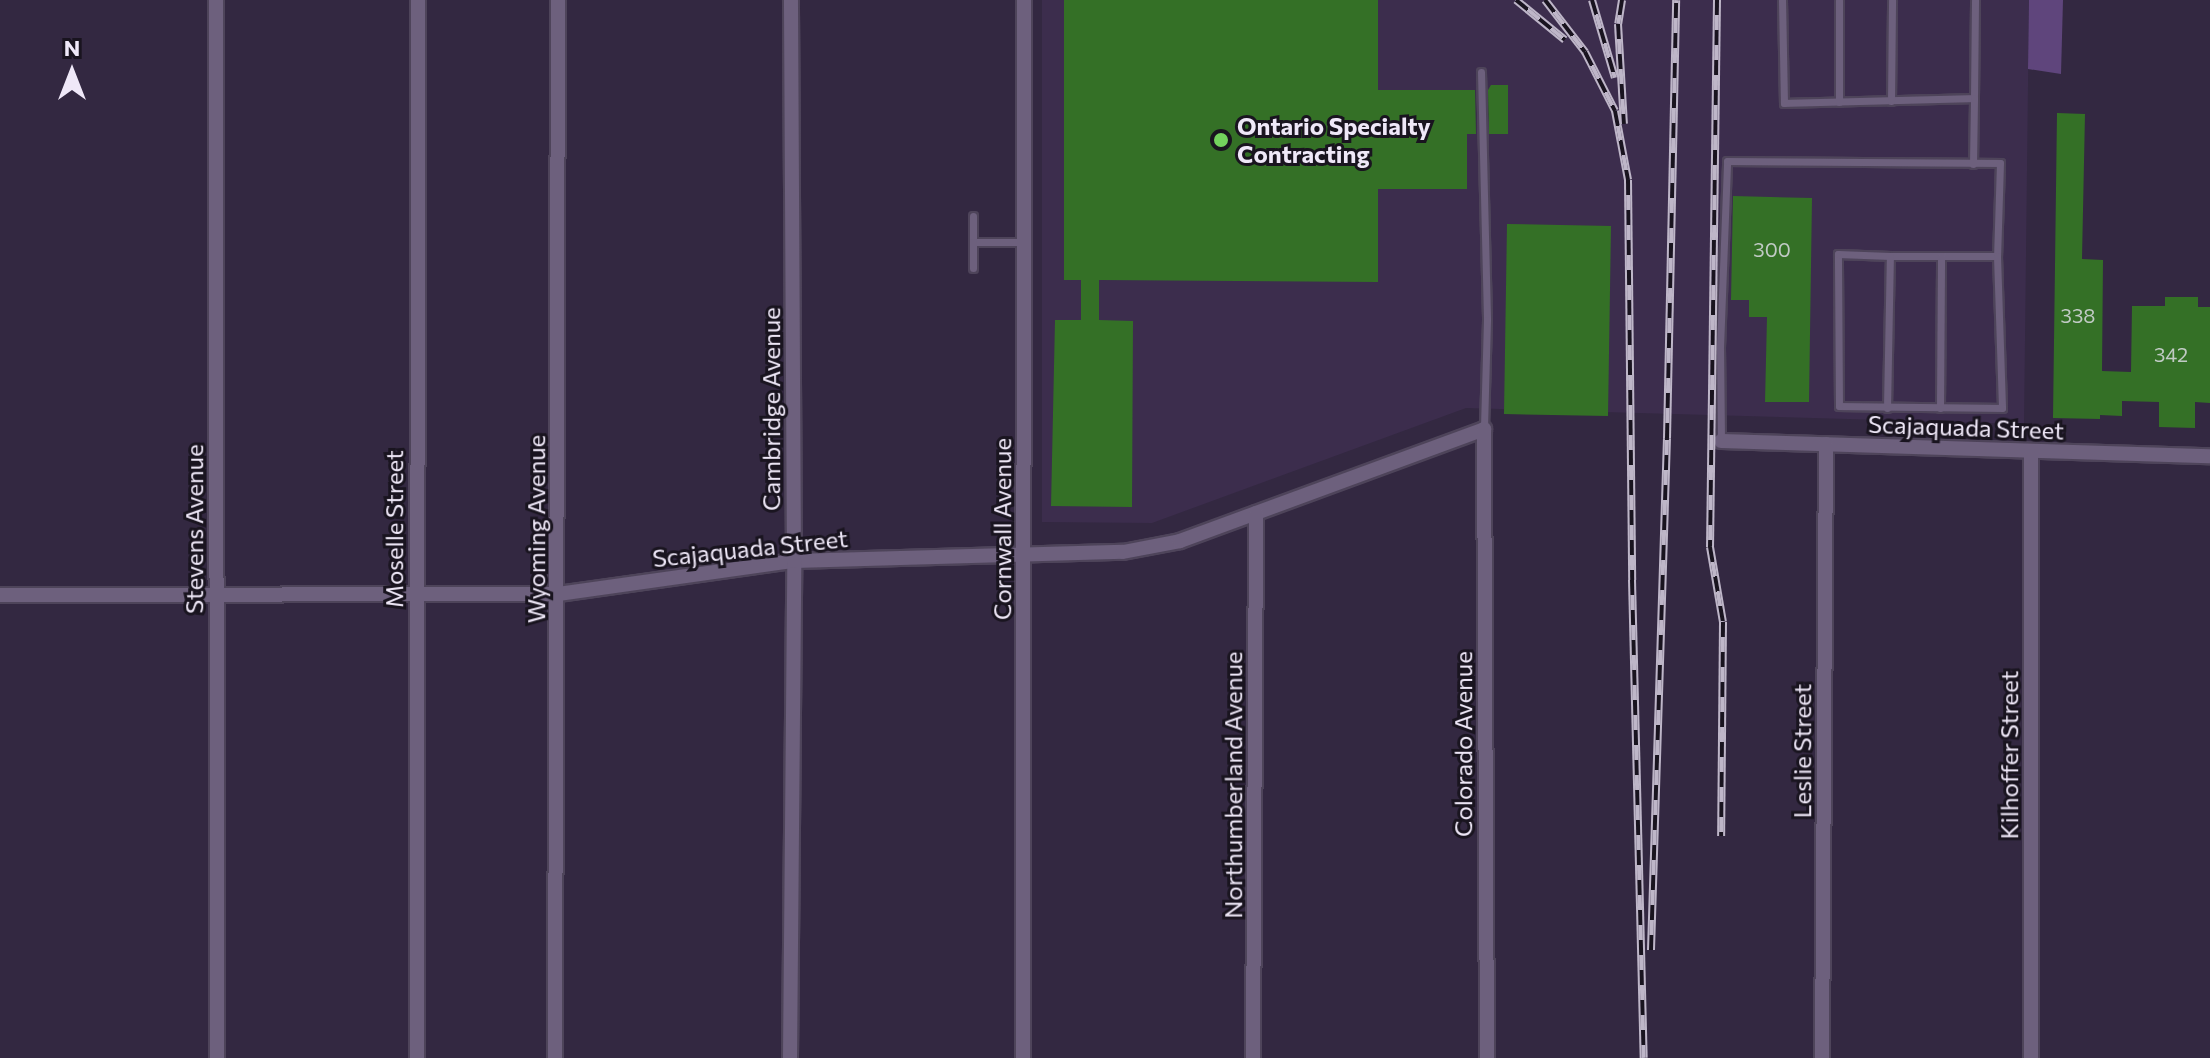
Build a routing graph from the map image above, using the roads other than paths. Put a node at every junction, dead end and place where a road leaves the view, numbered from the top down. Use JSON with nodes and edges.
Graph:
{"nodes":[{"id":1,"x":216,"y":0,"type":"edge"},
{"id":2,"x":418,"y":0,"type":"edge"},
{"id":3,"x":558,"y":0,"type":"edge"},
{"id":4,"x":791,"y":0,"type":"edge"},
{"id":5,"x":1024,"y":0,"type":"edge"},
{"id":6,"x":1782,"y":0,"type":"edge"},
{"id":7,"x":1839,"y":0,"type":"edge"},
{"id":8,"x":1892,"y":0,"type":"edge"},
{"id":9,"x":1975,"y":0,"type":"edge"},
{"id":10,"x":1481,"y":72,"type":"dead end"},
{"id":11,"x":1974,"y":98,"type":"junction"},
{"id":12,"x":1891,"y":101,"type":"junction"},
{"id":13,"x":1839,"y":102,"type":"junction"},
{"id":14,"x":1973,"y":164,"type":"junction"},
{"id":15,"x":973,"y":216,"type":"dead end"},
{"id":16,"x":973,"y":242,"type":"junction"},
{"id":17,"x":1024,"y":242,"type":"junction"},
{"id":18,"x":1890,"y":256,"type":"junction"},
{"id":19,"x":1941,"y":256,"type":"junction"},
{"id":20,"x":1997,"y":256,"type":"junction"},
{"id":21,"x":973,"y":268,"type":"dead end"},
{"id":22,"x":1887,"y":408,"type":"junction"},
{"id":23,"x":1940,"y":408,"type":"junction"},
{"id":24,"x":1484,"y":429,"type":"junction"},
{"id":25,"x":1721,"y":441,"type":"joint"},
{"id":26,"x":1826,"y":444,"type":"junction"},
{"id":27,"x":2031,"y":452,"type":"junction"},
{"id":28,"x":2210,"y":456,"type":"edge"},
{"id":29,"x":1256,"y":513,"type":"junction"},
{"id":30,"x":1024,"y":554,"type":"junction"},
{"id":31,"x":794,"y":561,"type":"junction"},
{"id":32,"x":558,"y":594,"type":"junction"},
{"id":33,"x":0,"y":595,"type":"edge"},
{"id":34,"x":416,"y":595,"type":"junction"},
{"id":35,"x":216,"y":596,"type":"junction"},
{"id":36,"x":217,"y":1058,"type":"edge"},
{"id":37,"x":417,"y":1058,"type":"edge"},
{"id":38,"x":555,"y":1058,"type":"edge"},
{"id":39,"x":790,"y":1058,"type":"edge"},
{"id":40,"x":1023,"y":1058,"type":"edge"},
{"id":41,"x":1253,"y":1058,"type":"edge"},
{"id":42,"x":1487,"y":1058,"type":"edge"},
{"id":43,"x":1822,"y":1058,"type":"edge"},
{"id":44,"x":2031,"y":1058,"type":"edge"}],
"edges":[{"from":1,"to":35,"type":"street","name":"Stevens Avenue"},
{"from":2,"to":34,"type":"street","name":"Moselle Street"},
{"from":3,"to":32,"type":"street","name":"Wyoming Avenue"},
{"from":4,"to":31,"type":"street","name":"Cambridge Avenue"},
{"from":5,"to":17,"type":"street","name":"Cornwall Avenue"},
{"from":6,"to":13,"type":"lane"},
{"from":7,"to":13,"type":"lane"},
{"from":8,"to":12,"type":"lane"},
{"from":9,"to":11,"type":"lane"},
{"from":10,"to":24,"type":"lane"},
{"from":11,"to":12,"type":"lane"},
{"from":11,"to":14,"type":"lane"},
{"from":12,"to":13,"type":"lane"},
{"from":14,"to":20,"type":"lane"},
{"from":14,"to":25,"type":"lane"},
{"from":15,"to":16,"type":"lane"},
{"from":16,"to":17,"type":"lane"},
{"from":16,"to":21,"type":"lane"},
{"from":17,"to":30,"type":"street","name":"Cornwall Avenue"},
{"from":18,"to":19,"type":"lane"},
{"from":18,"to":22,"type":"lane"},
{"from":18,"to":22,"type":"lane"},
{"from":19,"to":20,"type":"lane"},
{"from":19,"to":23,"type":"lane"},
{"from":20,"to":23,"type":"lane"},
{"from":22,"to":23,"type":"lane"},
{"from":24,"to":29,"type":"street","name":"Scajaquada Street"},
{"from":24,"to":42,"type":"street","name":"Colorado Avenue"},
{"from":25,"to":26,"type":"street","name":"Scajaquada Street"},
{"from":26,"to":27,"type":"street","name":"Scajaquada Street"},
{"from":26,"to":43,"type":"street","name":"Leslie Street"},
{"from":27,"to":28,"type":"street","name":"Scajaquada Street"},
{"from":27,"to":44,"type":"street","name":"Kilhoffer Street"},
{"from":29,"to":30,"type":"street","name":"Scajaquada Street"},
{"from":29,"to":41,"type":"street","name":"Northumberland Avenue"},
{"from":30,"to":31,"type":"street","name":"Scajaquada Street"},
{"from":30,"to":40,"type":"street","name":"Cornwall Avenue"},
{"from":31,"to":32,"type":"street","name":"Scajaquada Street"},
{"from":31,"to":39,"type":"street","name":"Cambridge Avenue"},
{"from":32,"to":34,"type":"street","name":"Scajaquada Street"},
{"from":32,"to":38,"type":"street","name":"Wyoming Avenue"},
{"from":33,"to":35,"type":"street","name":"Scajaquada Street"},
{"from":34,"to":35,"type":"street","name":"Scajaquada Street"},
{"from":34,"to":37,"type":"street","name":"Moselle Street"},
{"from":35,"to":36,"type":"street","name":"Stevens Avenue"}]}
